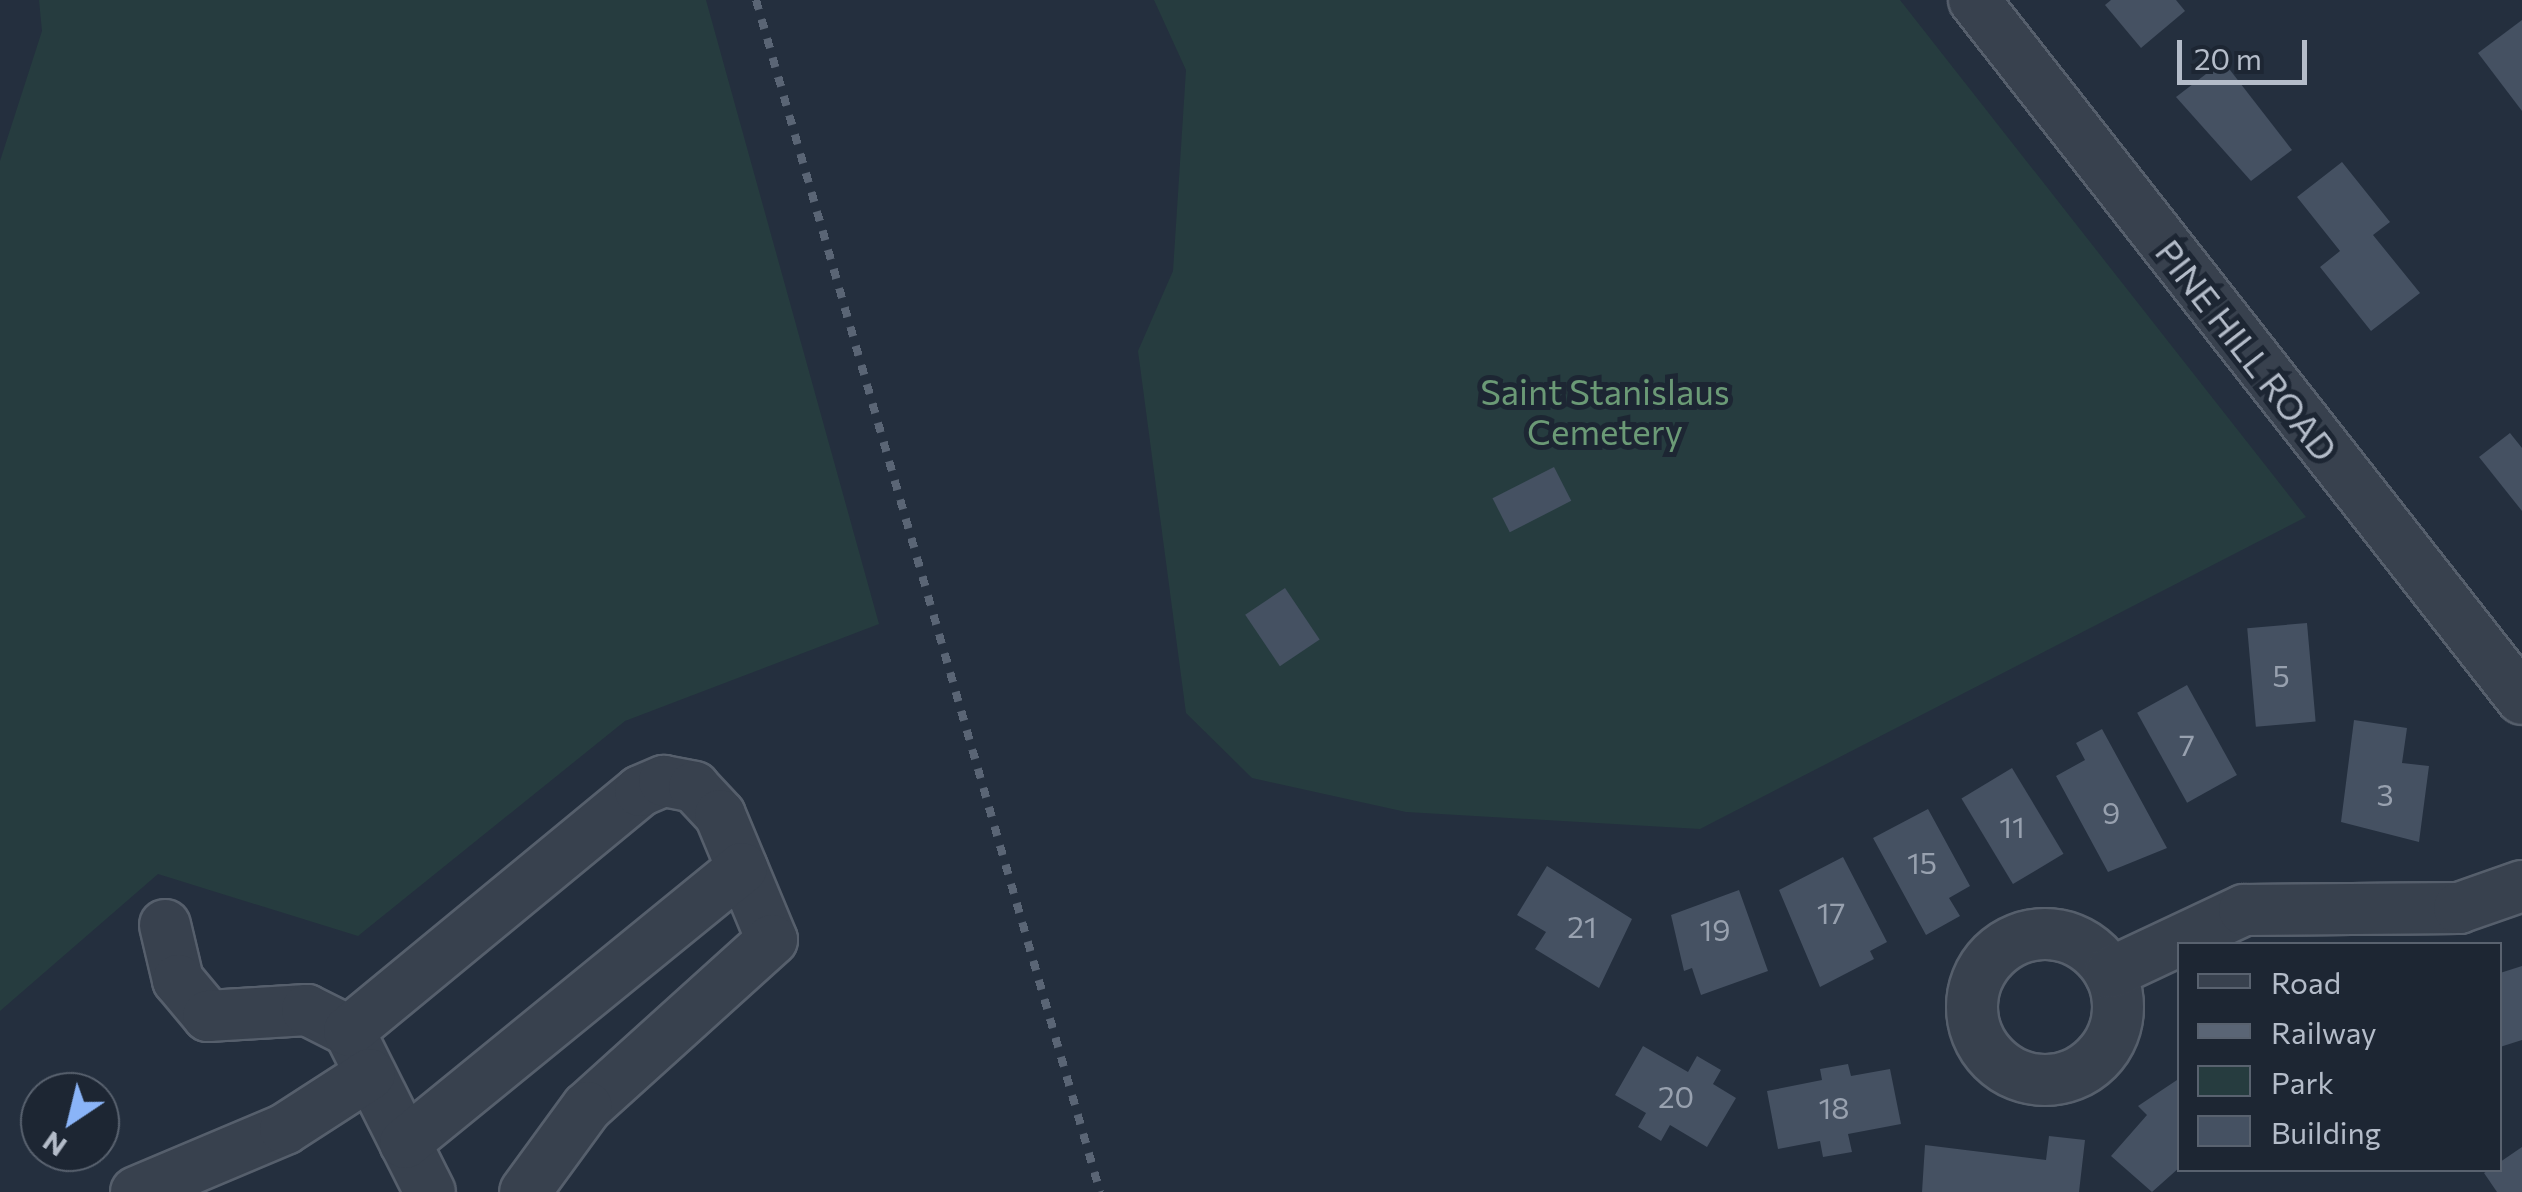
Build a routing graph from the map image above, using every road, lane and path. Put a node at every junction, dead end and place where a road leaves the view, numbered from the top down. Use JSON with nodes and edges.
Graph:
{"nodes":[{"id":1,"x":1974,"y":0,"type":"edge"},
{"id":2,"x":2522,"y":700,"type":"edge"},
{"id":3,"x":742,"y":868,"type":"junction"},
{"id":4,"x":2522,"y":886,"type":"edge"},
{"id":5,"x":165,"y":925,"type":"dead end"},
{"id":6,"x":2110,"y":973,"type":"dead end"},
{"id":7,"x":360,"y":1053,"type":"junction"},
{"id":8,"x":419,"y":1178,"type":"edge"},
{"id":9,"x":136,"y":1192,"type":"edge"},
{"id":10,"x":526,"y":1192,"type":"edge"}],
"edges":[{"from":1,"to":2,"type":"street","name":"PINE HILL ROAD"},
{"from":3,"to":7,"type":"street"},
{"from":3,"to":8,"type":"street"},
{"from":3,"to":10,"type":"street"},
{"from":4,"to":6,"type":"street"},
{"from":5,"to":7,"type":"street"},
{"from":7,"to":8,"type":"street"},
{"from":7,"to":9,"type":"street"}]}
